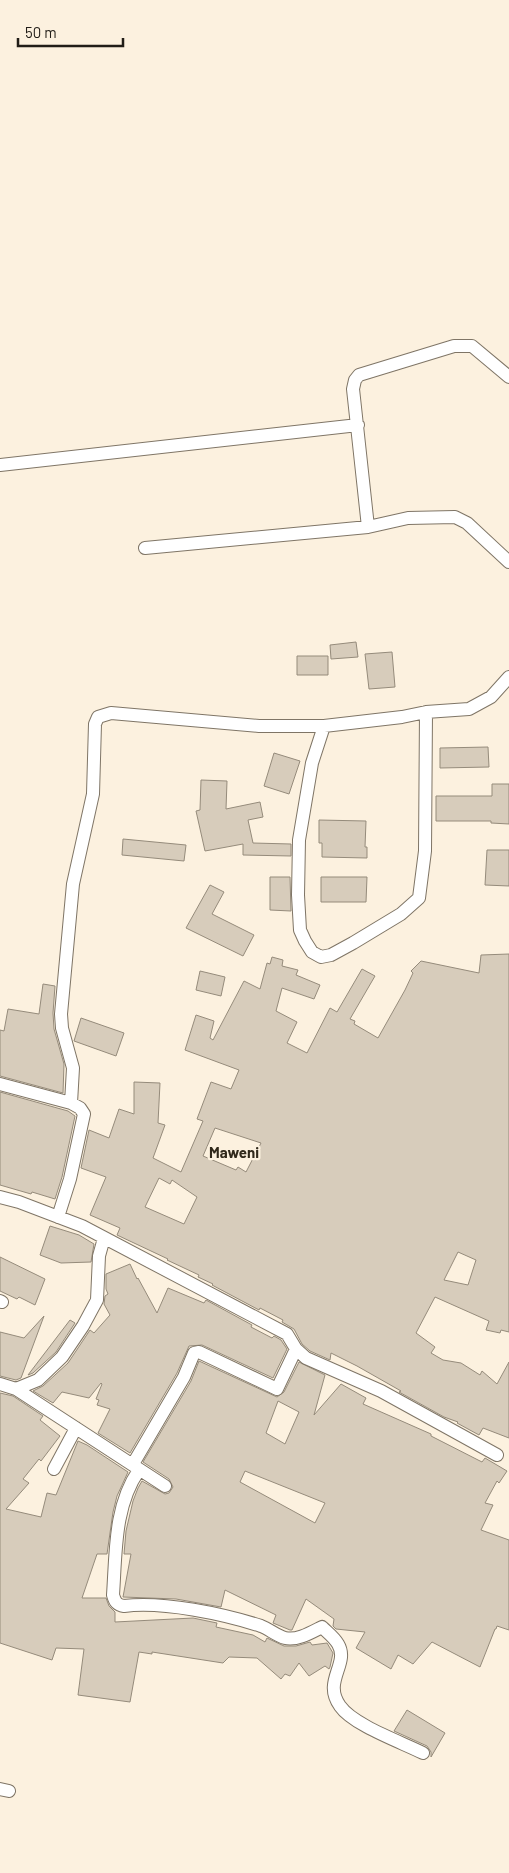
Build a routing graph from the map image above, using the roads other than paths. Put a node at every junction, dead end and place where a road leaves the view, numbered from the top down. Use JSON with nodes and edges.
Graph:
{"nodes":[{"id":1,"x":509,"y":377,"type":"edge"},
{"id":2,"x":358,"y":425,"type":"junction"},
{"id":3,"x":0,"y":465,"type":"edge"},
{"id":4,"x":368,"y":527,"type":"junction"},
{"id":5,"x":145,"y":548,"type":"dead end"},
{"id":6,"x":509,"y":562,"type":"edge"},
{"id":7,"x":509,"y":677,"type":"edge"},
{"id":8,"x":426,"y":712,"type":"junction"},
{"id":9,"x":324,"y":726,"type":"junction"},
{"id":10,"x":0,"y":1084,"type":"edge"},
{"id":11,"x":71,"y":1103,"type":"junction"},
{"id":12,"x":0,"y":1197,"type":"edge"},
{"id":13,"x":58,"y":1217,"type":"junction"},
{"id":14,"x":104,"y":1238,"type":"junction"},
{"id":15,"x":296,"y":1349,"type":"junction"},
{"id":16,"x":0,"y":1384,"type":"edge"},
{"id":17,"x":16,"y":1389,"type":"junction"},
{"id":18,"x":76,"y":1428,"type":"junction"},
{"id":19,"x":497,"y":1455,"type":"dead end"},
{"id":20,"x":136,"y":1467,"type":"junction"},
{"id":21,"x":54,"y":1469,"type":"dead end"},
{"id":22,"x":165,"y":1486,"type":"dead end"},
{"id":23,"x":423,"y":1753,"type":"dead end"}],
"edges":[{"from":1,"to":2,"type":"street"},
{"from":2,"to":3,"type":"street"},
{"from":2,"to":4,"type":"street"},
{"from":4,"to":5,"type":"street"},
{"from":4,"to":6,"type":"street"},
{"from":7,"to":8,"type":"street"},
{"from":8,"to":9,"type":"street"},
{"from":8,"to":9,"type":"street"},
{"from":9,"to":11,"type":"street"},
{"from":10,"to":11,"type":"street"},
{"from":11,"to":13,"type":"street"},
{"from":12,"to":13,"type":"street"},
{"from":13,"to":14,"type":"street"},
{"from":14,"to":15,"type":"street"},
{"from":14,"to":17,"type":"street"},
{"from":15,"to":19,"type":"street"},
{"from":15,"to":20,"type":"street"},
{"from":16,"to":17,"type":"street"},
{"from":17,"to":18,"type":"street"},
{"from":18,"to":20,"type":"street"},
{"from":18,"to":21,"type":"street"},
{"from":20,"to":22,"type":"street"},
{"from":20,"to":23,"type":"street"}]}
